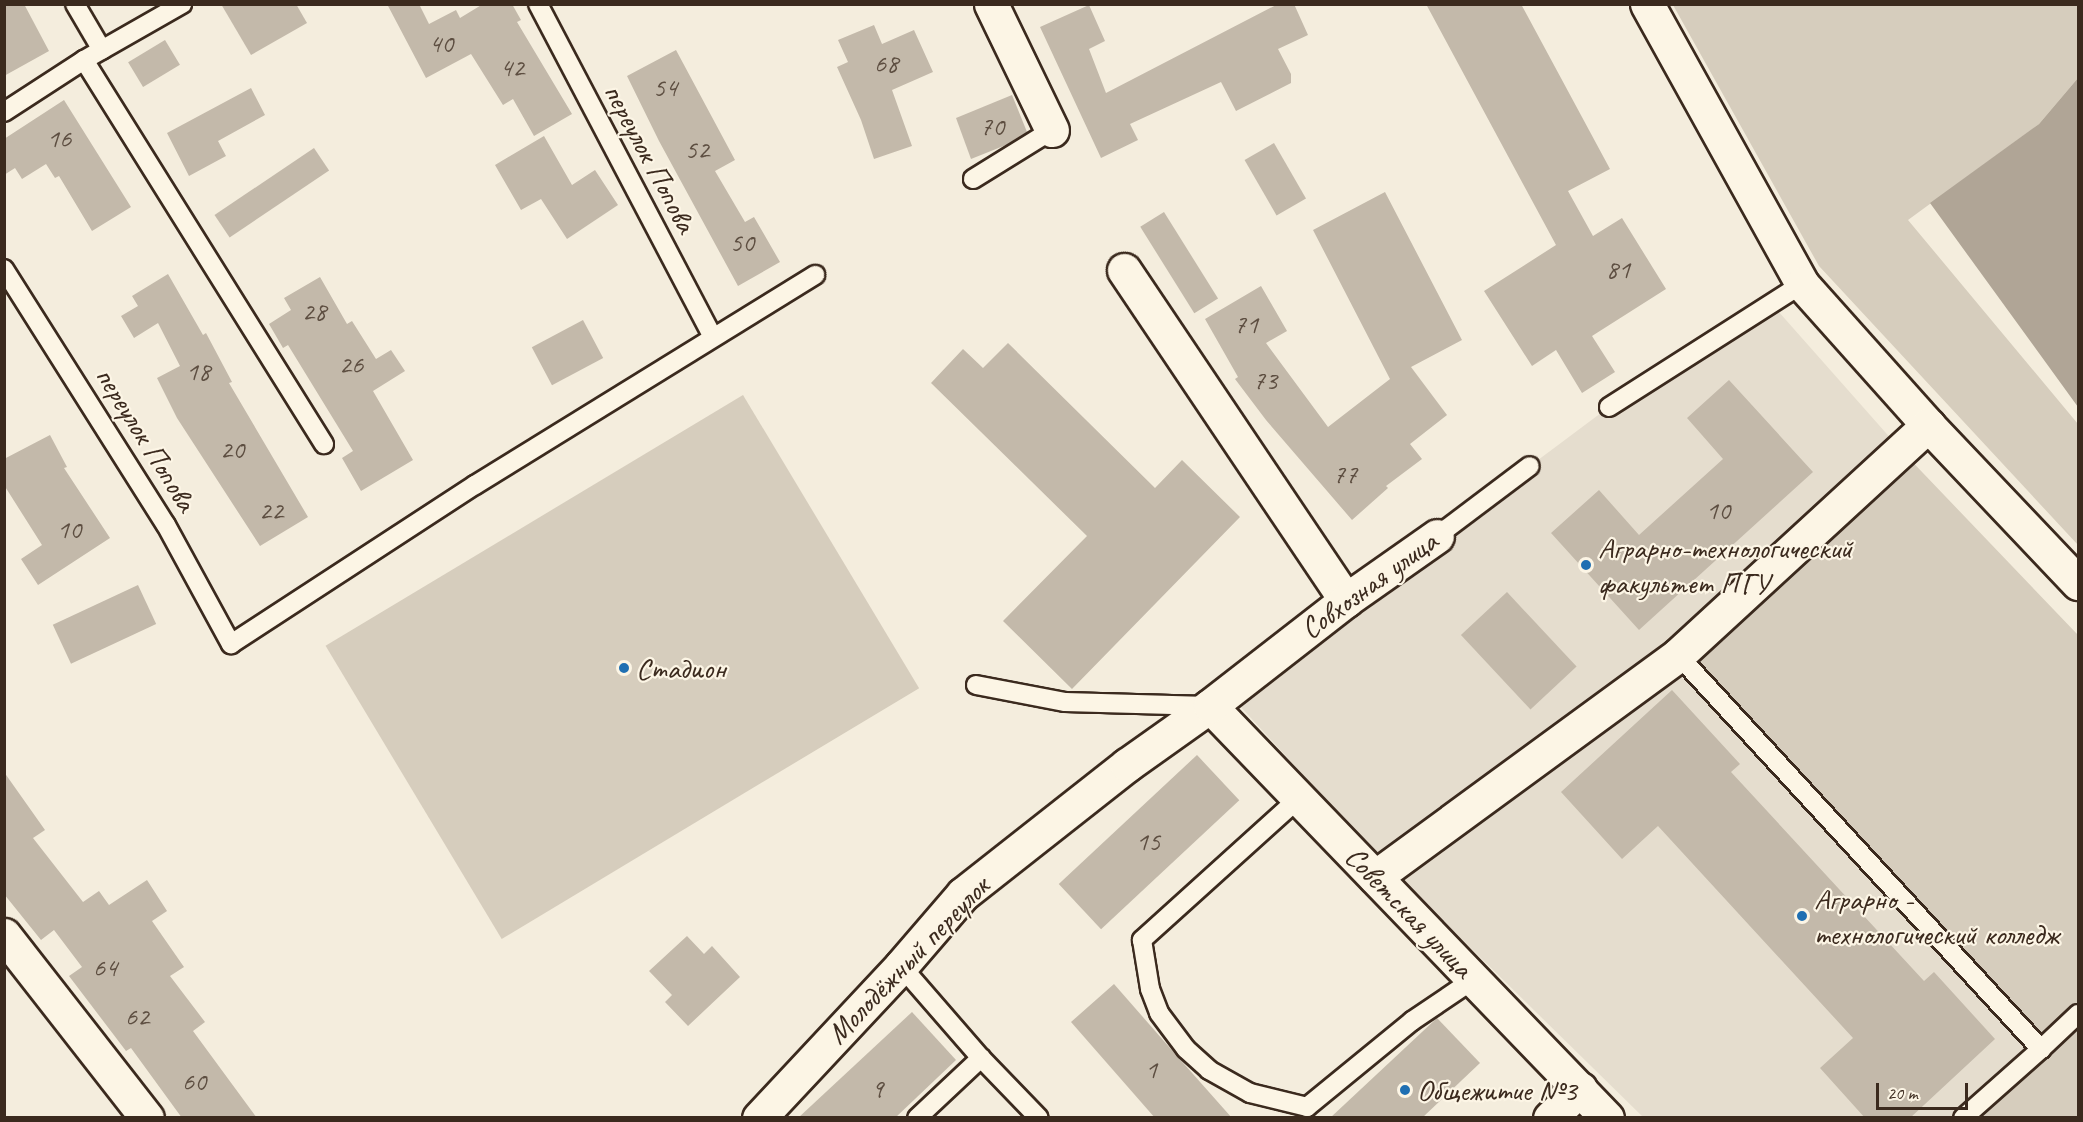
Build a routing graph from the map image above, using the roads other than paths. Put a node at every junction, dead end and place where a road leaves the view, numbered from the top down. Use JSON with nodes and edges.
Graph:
{"nodes":[{"id":1,"x":75,"y":4,"type":"edge"},
{"id":2,"x":182,"y":4,"type":"edge"},
{"id":3,"x":538,"y":4,"type":"edge"},
{"id":4,"x":991,"y":4,"type":"edge"},
{"id":5,"x":1647,"y":4,"type":"edge"},
{"id":6,"x":102,"y":50,"type":"junction"},
{"id":7,"x":84,"y":60,"type":"junction"},
{"id":8,"x":4,"y":112,"type":"edge"},
{"id":9,"x":1052,"y":130,"type":"joint"},
{"id":10,"x":973,"y":179,"type":"dead end"},
{"id":11,"x":4,"y":269,"type":"edge"},
{"id":12,"x":1124,"y":270,"type":"dead end"},
{"id":13,"x":815,"y":274,"type":"dead end"},
{"id":14,"x":1802,"y":284,"type":"junction"},
{"id":15,"x":713,"y":337,"type":"junction"},
{"id":16,"x":1609,"y":407,"type":"dead end"},
{"id":17,"x":1928,"y":425,"type":"junction"},
{"id":18,"x":324,"y":444,"type":"dead end"},
{"id":19,"x":1530,"y":466,"type":"dead end"},
{"id":20,"x":1437,"y":536,"type":"joint"},
{"id":21,"x":2079,"y":583,"type":"edge"},
{"id":22,"x":1346,"y":600,"type":"junction"},
{"id":23,"x":1678,"y":655,"type":"junction"},
{"id":24,"x":976,"y":685,"type":"dead end"},
{"id":25,"x":1210,"y":706,"type":"junction"},
{"id":26,"x":1299,"y":798,"type":"junction"},
{"id":27,"x":1375,"y":877,"type":"junction"},
{"id":28,"x":4,"y":935,"type":"edge"},
{"id":29,"x":901,"y":966,"type":"junction"},
{"id":30,"x":1474,"y":980,"type":"junction"},
{"id":31,"x":2079,"y":1014,"type":"edge"},
{"id":32,"x":2041,"y":1049,"type":"junction"},
{"id":33,"x":981,"y":1058,"type":"junction"},
{"id":34,"x":1580,"y":1089,"type":"junction"},
{"id":35,"x":147,"y":1118,"type":"edge"},
{"id":36,"x":759,"y":1118,"type":"edge"},
{"id":37,"x":917,"y":1118,"type":"edge"},
{"id":38,"x":1039,"y":1118,"type":"edge"},
{"id":39,"x":1550,"y":1118,"type":"edge"},
{"id":40,"x":1607,"y":1118,"type":"edge"},
{"id":41,"x":1963,"y":1118,"type":"edge"}],
"edges":[{"from":1,"to":6,"type":"lane"},
{"from":2,"to":6,"type":"lane"},
{"from":3,"to":15,"type":"lane","name":"переулок Попова"},
{"from":4,"to":9,"type":"street"},
{"from":5,"to":14,"type":"street"},
{"from":6,"to":7,"type":"lane"},
{"from":7,"to":8,"type":"lane"},
{"from":7,"to":18,"type":"lane"},
{"from":9,"to":10,"type":"lane"},
{"from":11,"to":15,"type":"lane","name":"переулок Попова"},
{"from":12,"to":22,"type":"street"},
{"from":13,"to":15,"type":"lane"},
{"from":14,"to":16,"type":"lane"},
{"from":14,"to":17,"type":"street"},
{"from":17,"to":21,"type":"street"},
{"from":17,"to":23,"type":"street"},
{"from":19,"to":20,"type":"lane","name":"Совхозная улица"},
{"from":20,"to":22,"type":"street","name":"Совхозная улица"},
{"from":22,"to":25,"type":"street","name":"Совхозная улица"},
{"from":23,"to":27,"type":"street"},
{"from":23,"to":32,"type":"lane"},
{"from":24,"to":25,"type":"lane"},
{"from":25,"to":26,"type":"street","name":"Советская улица"},
{"from":25,"to":29,"type":"street","name":"Молодёжный переулок"},
{"from":26,"to":27,"type":"street","name":"Советская улица"},
{"from":26,"to":30,"type":"lane"},
{"from":27,"to":30,"type":"street","name":"Советская улица"},
{"from":28,"to":35,"type":"street"},
{"from":29,"to":33,"type":"lane"},
{"from":29,"to":36,"type":"street","name":"Молодёжный переулок"},
{"from":30,"to":34,"type":"street","name":"Советская улица"},
{"from":31,"to":32,"type":"lane"},
{"from":32,"to":41,"type":"lane"},
{"from":33,"to":37,"type":"lane"},
{"from":33,"to":38,"type":"lane"},
{"from":34,"to":39,"type":"street"},
{"from":34,"to":40,"type":"street","name":"Советская улица"}]}
